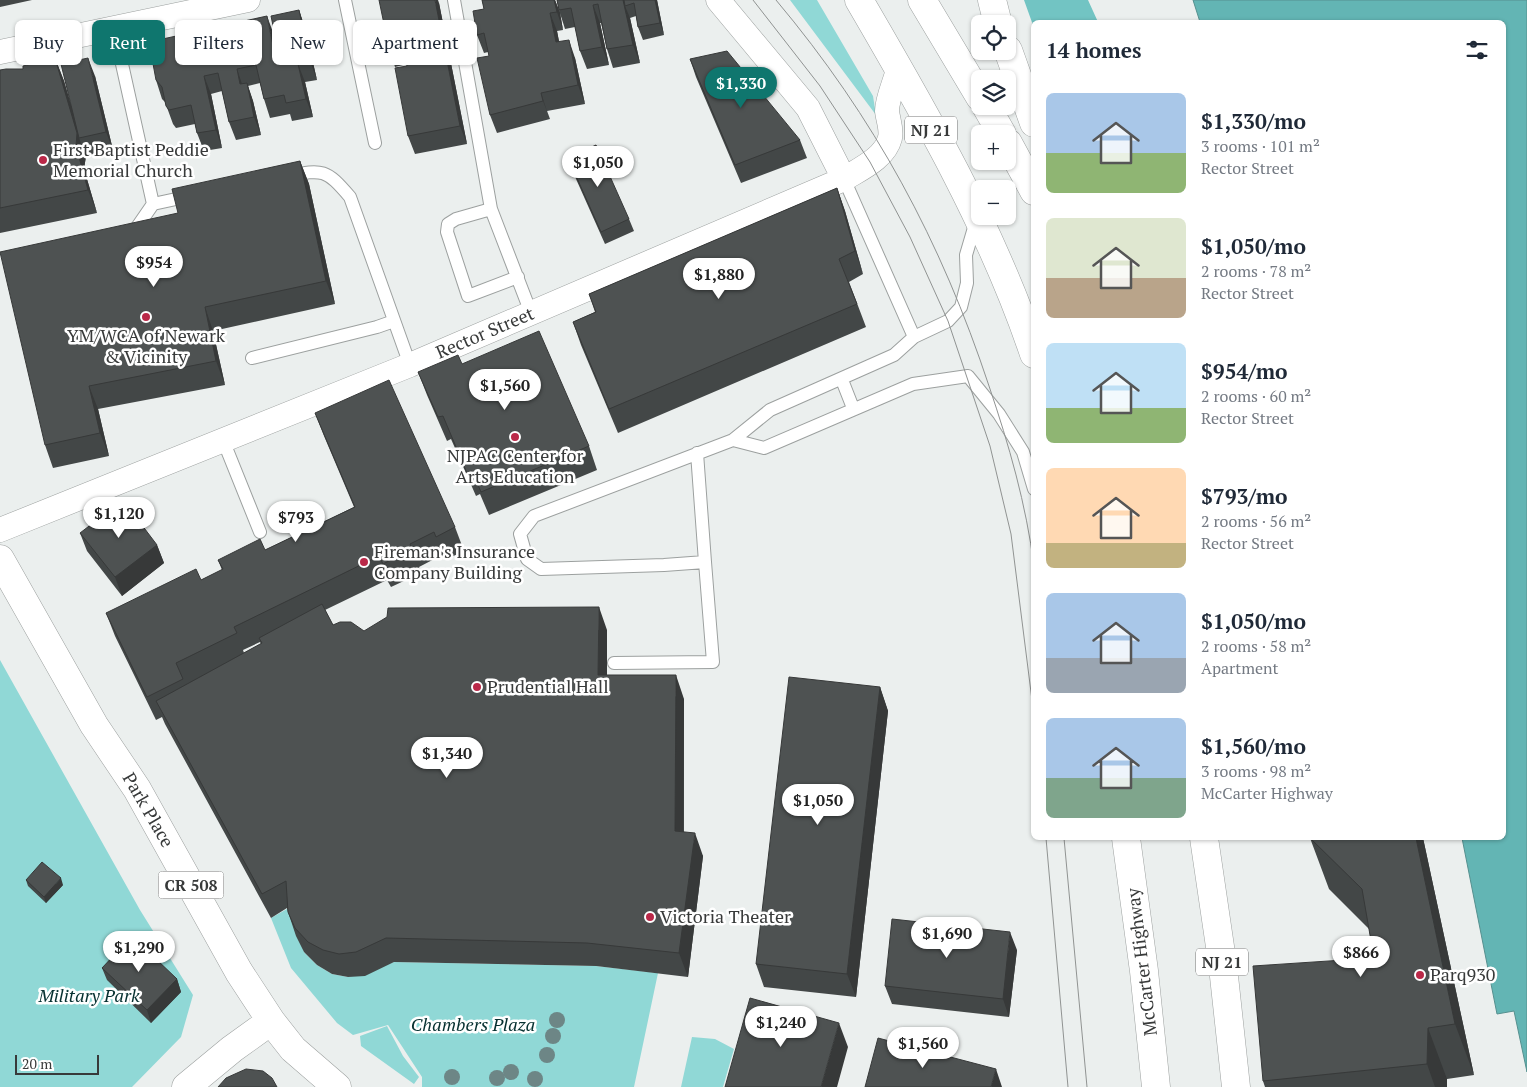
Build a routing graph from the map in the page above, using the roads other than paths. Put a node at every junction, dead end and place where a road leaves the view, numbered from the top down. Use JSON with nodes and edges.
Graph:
{"nodes":[{"id":1,"x":248,"y":0,"type":"edge"},
{"id":2,"x":345,"y":0,"type":"edge"},
{"id":3,"x":454,"y":0,"type":"edge"},
{"id":4,"x":718,"y":0,"type":"edge"},
{"id":5,"x":859,"y":0,"type":"edge"},
{"id":6,"x":922,"y":0,"type":"edge"},
{"id":7,"x":992,"y":0,"type":"edge"},
{"id":8,"x":996,"y":15,"type":"edge"},
{"id":9,"x":152,"y":20,"type":"edge"},
{"id":10,"x":92,"y":33,"type":"edge"},
{"id":11,"x":0,"y":52,"type":"edge"},
{"id":12,"x":1012,"y":60,"type":"edge"},
{"id":13,"x":122,"y":65,"type":"edge"},
{"id":14,"x":898,"y":70,"type":"junction"},
{"id":15,"x":971,"y":82,"type":"edge"},
{"id":16,"x":1031,"y":115,"type":"edge"},
{"id":17,"x":375,"y":144,"type":"dead end"},
{"id":18,"x":1016,"y":158,"type":"edge"},
{"id":19,"x":278,"y":178,"type":"edge"},
{"id":20,"x":844,"y":179,"type":"junction"},
{"id":21,"x":1031,"y":185,"type":"edge"},
{"id":22,"x":201,"y":194,"type":"edge"},
{"id":23,"x":153,"y":204,"type":"junction"},
{"id":24,"x":971,"y":204,"type":"edge"},
{"id":25,"x":491,"y":209,"type":"junction"},
{"id":26,"x":975,"y":225,"type":"edge"},
{"id":27,"x":982,"y":225,"type":"edge"},
{"id":28,"x":119,"y":242,"type":"edge"},
{"id":29,"x":518,"y":277,"type":"junction"},
{"id":30,"x":531,"y":313,"type":"junction"},
{"id":31,"x":394,"y":321,"type":"junction"},
{"id":32,"x":914,"y":337,"type":"junction"},
{"id":33,"x":1031,"y":346,"type":"edge"},
{"id":34,"x":252,"y":358,"type":"dead end"},
{"id":35,"x":410,"y":365,"type":"junction"},
{"id":36,"x":842,"y":380,"type":"junction"},
{"id":37,"x":853,"y":408,"type":"junction"},
{"id":38,"x":222,"y":440,"type":"junction"},
{"id":39,"x":733,"y":440,"type":"junction"},
{"id":40,"x":697,"y":453,"type":"junction"},
{"id":41,"x":1031,"y":479,"type":"edge"},
{"id":42,"x":0,"y":530,"type":"edge"},
{"id":43,"x":260,"y":532,"type":"dead end"},
{"id":44,"x":0,"y":559,"type":"edge"},
{"id":45,"x":705,"y":562,"type":"junction"},
{"id":46,"x":614,"y":663,"type":"dead end"},
{"id":47,"x":1126,"y":840,"type":"edge"},
{"id":48,"x":1204,"y":840,"type":"edge"},
{"id":49,"x":271,"y":1021,"type":"junction"},
{"id":50,"x":186,"y":1087,"type":"edge"},
{"id":51,"x":337,"y":1087,"type":"edge"},
{"id":52,"x":1156,"y":1087,"type":"edge"},
{"id":53,"x":1236,"y":1087,"type":"edge"}],
"edges":[{"from":1,"to":9,"type":"street"},
{"from":2,"to":17,"type":"lane"},
{"from":3,"to":25,"type":"lane"},
{"from":4,"to":20,"type":"street"},
{"from":5,"to":14,"type":"main road","number":"NJ 21"},
{"from":6,"to":15,"type":"main road"},
{"from":7,"to":8,"type":"main road"},
{"from":10,"to":11,"type":"street"},
{"from":12,"to":16,"type":"main road"},
{"from":13,"to":23,"type":"lane"},
{"from":14,"to":20,"type":"street","name":"Rector Street"},
{"from":14,"to":24,"type":"main road","number":"NJ 21"},
{"from":18,"to":21,"type":"main road"},
{"from":19,"to":31,"type":"lane"},
{"from":20,"to":30,"type":"street","name":"Rector Street"},
{"from":20,"to":32,"type":"lane"},
{"from":22,"to":23,"type":"lane"},
{"from":23,"to":28,"type":"lane"},
{"from":25,"to":29,"type":"lane"},
{"from":25,"to":29,"type":"lane"},
{"from":26,"to":32,"type":"lane"},
{"from":27,"to":33,"type":"main road","number":"NJ 21"},
{"from":29,"to":30,"type":"lane"},
{"from":30,"to":35,"type":"street","name":"Rector Street"},
{"from":31,"to":34,"type":"lane"},
{"from":31,"to":35,"type":"lane"},
{"from":32,"to":36,"type":"lane"},
{"from":35,"to":38,"type":"street","name":"Rector Street"},
{"from":36,"to":37,"type":"lane"},
{"from":36,"to":39,"type":"lane"},
{"from":37,"to":39,"type":"lane"},
{"from":37,"to":41,"type":"lane"},
{"from":38,"to":42,"type":"street","name":"Rector Street"},
{"from":38,"to":43,"type":"lane"},
{"from":39,"to":40,"type":"lane"},
{"from":40,"to":45,"type":"lane"},
{"from":40,"to":45,"type":"lane"},
{"from":44,"to":49,"type":"main road","name":"Park Place","number":"CR 508"},
{"from":45,"to":46,"type":"lane"},
{"from":47,"to":52,"type":"main road","name":"McCarter Highway"},
{"from":48,"to":53,"type":"main road","number":"NJ 21"},
{"from":49,"to":50,"type":"main road"},
{"from":49,"to":51,"type":"main road","number":"CR 508"}]}
